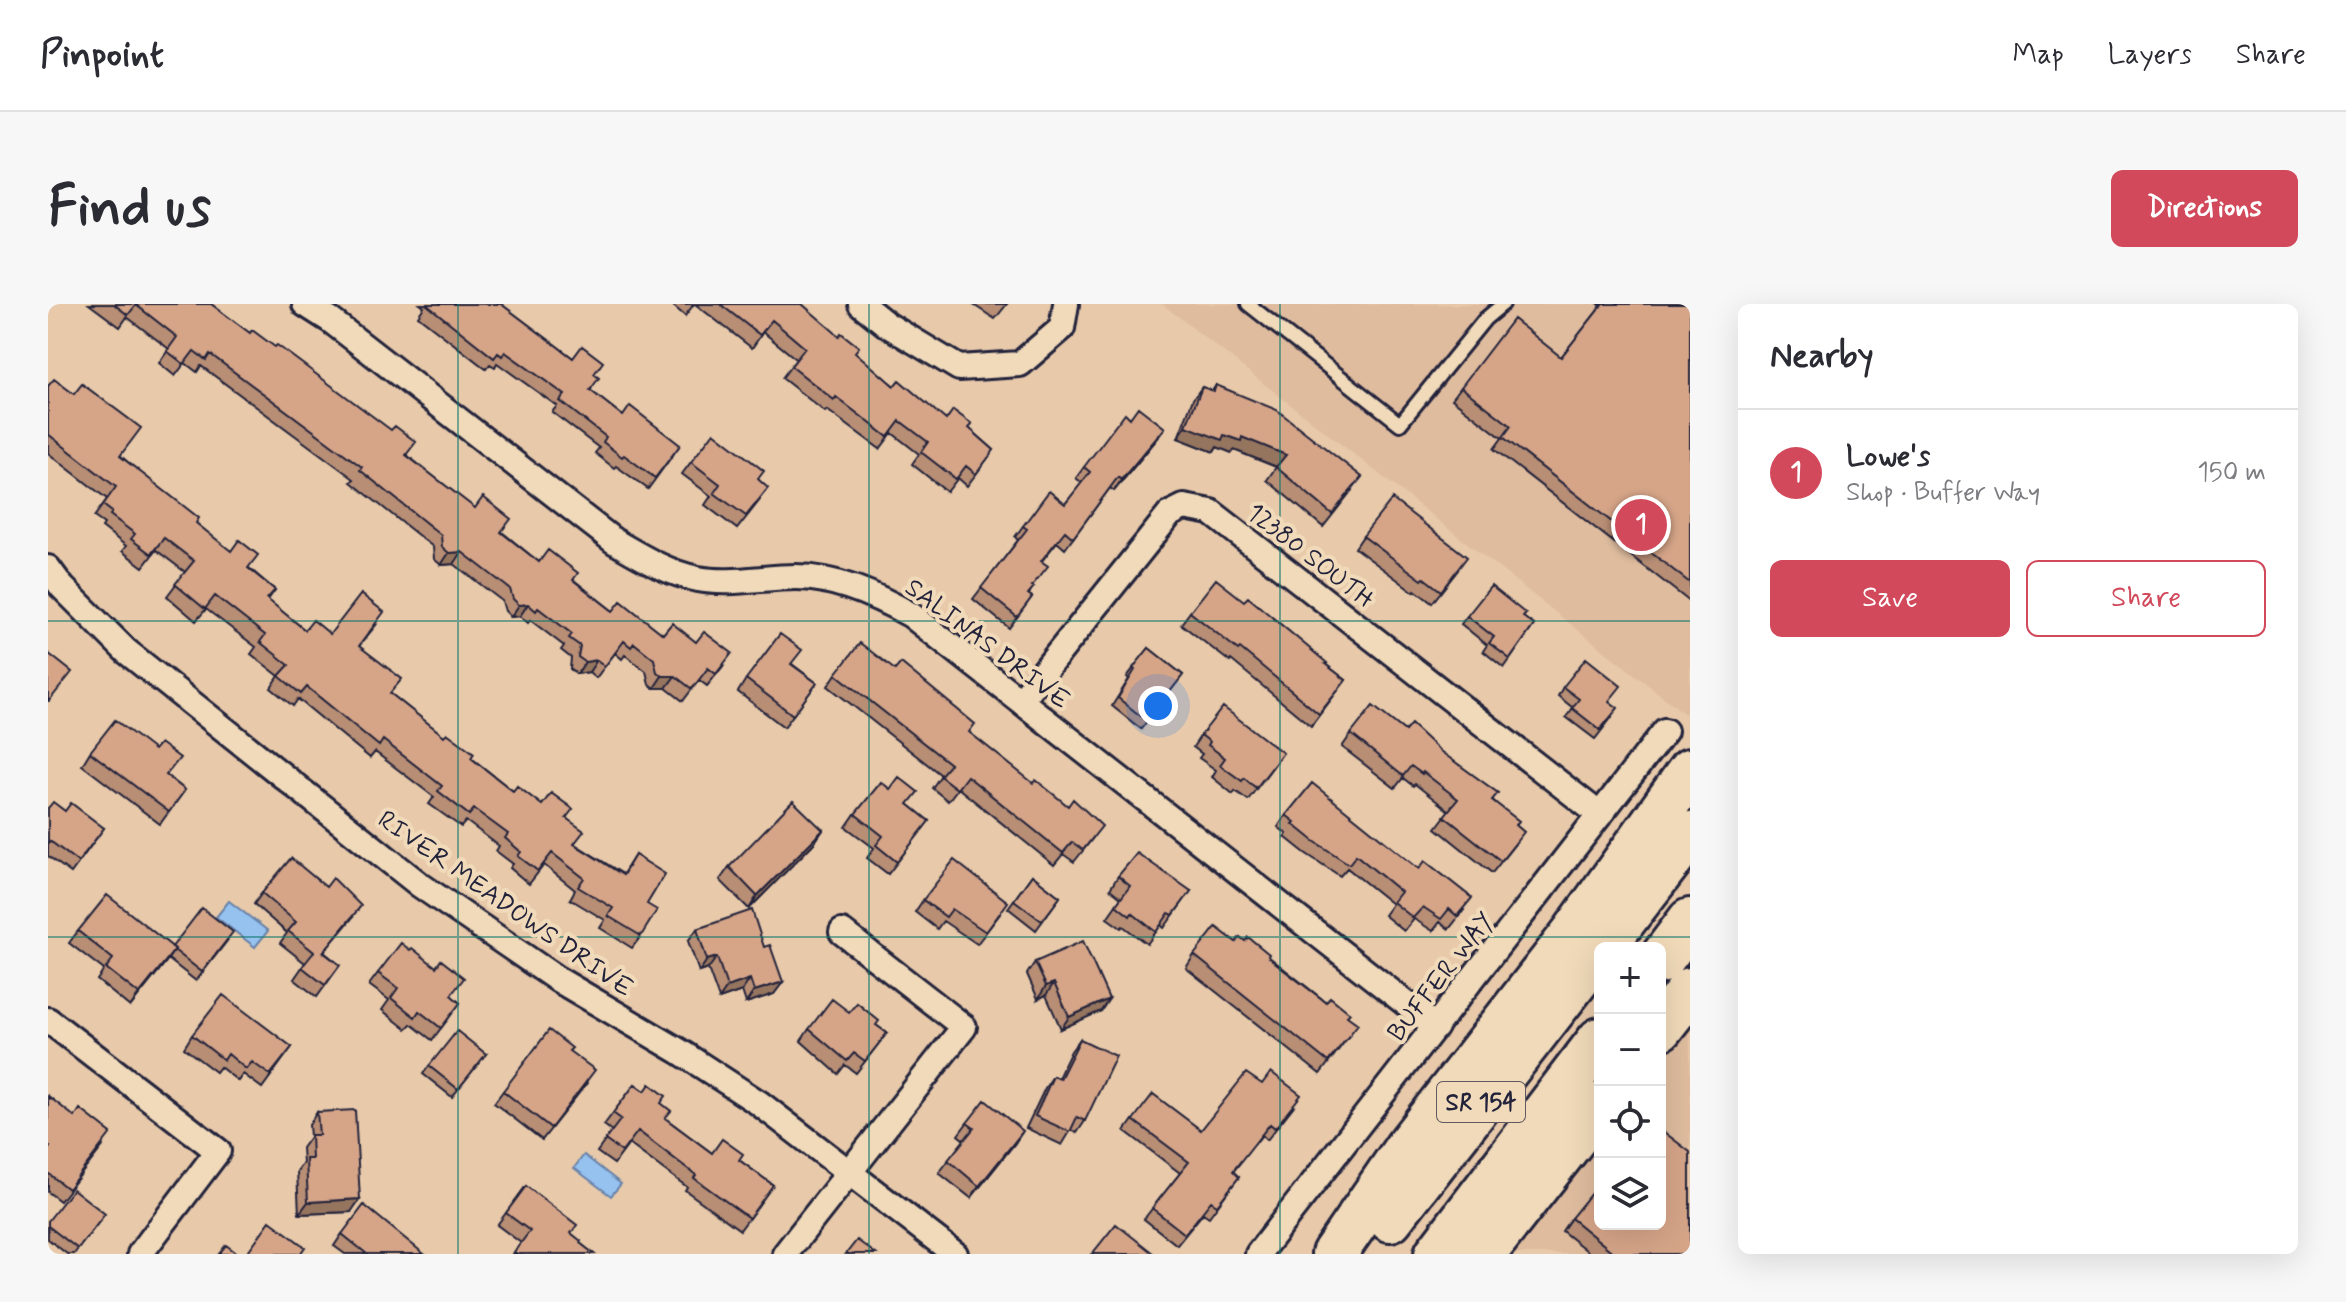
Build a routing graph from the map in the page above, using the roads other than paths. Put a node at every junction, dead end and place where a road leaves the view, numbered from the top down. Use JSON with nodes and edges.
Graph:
{"nodes":[{"id":1,"x":305,"y":304,"type":"edge"},
{"id":2,"x":861,"y":304,"type":"edge"},
{"id":3,"x":1066,"y":304,"type":"edge"},
{"id":4,"x":1248,"y":304,"type":"edge"},
{"id":5,"x":1503,"y":304,"type":"edge"},
{"id":6,"x":48,"y":568,"type":"edge"},
{"id":7,"x":1021,"y":700,"type":"junction"},
{"id":8,"x":1665,"y":731,"type":"dead end"},
{"id":9,"x":1690,"y":771,"type":"edge"},
{"id":10,"x":1600,"y":815,"type":"junction"},
{"id":11,"x":1690,"y":834,"type":"edge"},
{"id":12,"x":1690,"y":921,"type":"edge"},
{"id":13,"x":842,"y":932,"type":"dead end"},
{"id":14,"x":1606,"y":942,"type":"edge"},
{"id":15,"x":1666,"y":953,"type":"edge"},
{"id":16,"x":1594,"y":958,"type":"edge"},
{"id":17,"x":1690,"y":990,"type":"edge"},
{"id":18,"x":48,"y":1020,"type":"edge"},
{"id":19,"x":1666,"y":1020,"type":"edge"},
{"id":20,"x":1436,"y":1027,"type":"junction"},
{"id":21,"x":1594,"y":1048,"type":"edge"},
{"id":22,"x":1594,"y":1113,"type":"edge"},
{"id":23,"x":850,"y":1172,"type":"junction"},
{"id":24,"x":140,"y":1254,"type":"edge"},
{"id":25,"x":785,"y":1254,"type":"edge"},
{"id":26,"x":955,"y":1254,"type":"edge"},
{"id":27,"x":1258,"y":1254,"type":"edge"},
{"id":28,"x":1334,"y":1254,"type":"edge"},
{"id":29,"x":1363,"y":1254,"type":"edge"},
{"id":30,"x":1437,"y":1254,"type":"edge"},
{"id":31,"x":1483,"y":1254,"type":"edge"}],
"edges":[{"from":1,"to":7,"type":"street","name":"SALINAS DRIVE"},
{"from":2,"to":3,"type":"street"},
{"from":4,"to":5,"type":"lane"},
{"from":6,"to":23,"type":"street","name":"RIVER MEADOWS DRIVE"},
{"from":7,"to":10,"type":"street","name":"12380 SOUTH"},
{"from":7,"to":20,"type":"street","name":"SALINAS DRIVE"},
{"from":8,"to":10,"type":"street","name":"BUFFER WAY"},
{"from":9,"to":28,"type":"highway"},
{"from":10,"to":20,"type":"street","name":"BUFFER WAY"},
{"from":11,"to":14,"type":"highway","number":"SR 154"},
{"from":12,"to":15,"type":"highway"},
{"from":13,"to":23,"type":"street"},
{"from":16,"to":29,"type":"highway","number":"SR 154"},
{"from":17,"to":19,"type":"highway"},
{"from":18,"to":24,"type":"street"},
{"from":20,"to":27,"type":"street","name":"BUFFER WAY"},
{"from":21,"to":30,"type":"highway","number":"SR 154"},
{"from":22,"to":31,"type":"highway"},
{"from":23,"to":25,"type":"street"},
{"from":23,"to":26,"type":"street","name":"RIVER MEADOWS DRIVE"}]}
